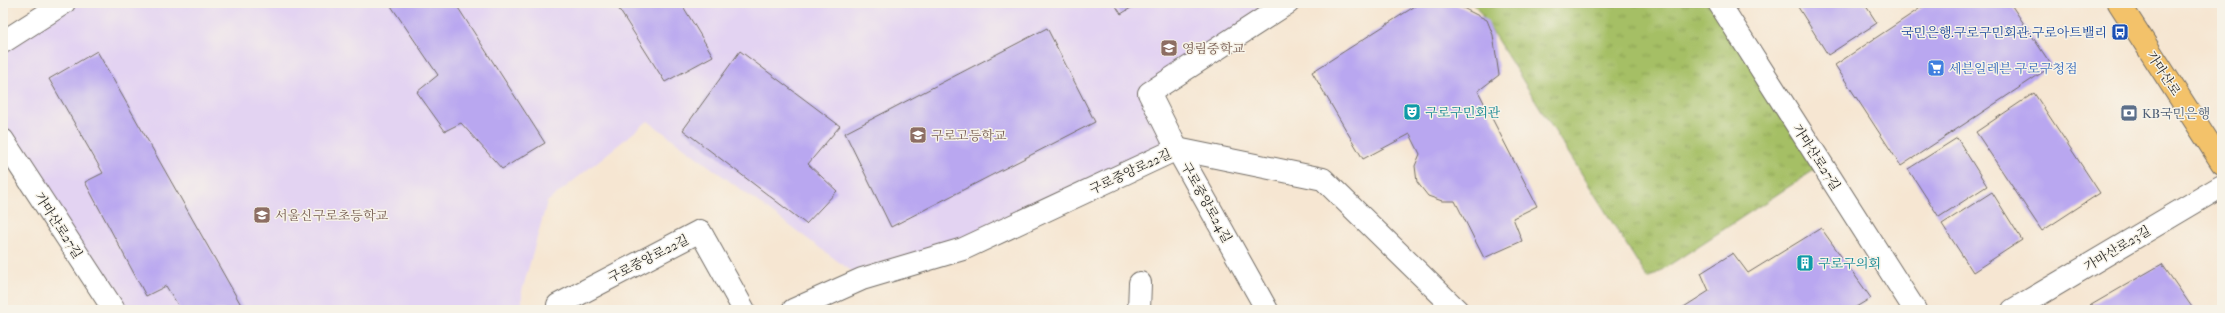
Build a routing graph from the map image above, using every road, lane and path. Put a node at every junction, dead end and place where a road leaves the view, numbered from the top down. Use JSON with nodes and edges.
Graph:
{"nodes":[{"id":1,"x":64,"y":3,"type":"edge"},
{"id":2,"x":1288,"y":3,"type":"edge"},
{"id":3,"x":1719,"y":3,"type":"edge"},
{"id":4,"x":2119,"y":3,"type":"edge"},
{"id":5,"x":3,"y":42,"type":"edge"},
{"id":6,"x":3,"y":140,"type":"edge"},
{"id":7,"x":1177,"y":149,"type":"junction"},
{"id":8,"x":2222,"y":163,"type":"edge"},
{"id":9,"x":2222,"y":186,"type":"edge"},
{"id":10,"x":1140,"y":283,"type":"dead end"},
{"id":11,"x":558,"y":305,"type":"dead end"},
{"id":12,"x":114,"y":310,"type":"edge"},
{"id":13,"x":744,"y":310,"type":"edge"},
{"id":14,"x":793,"y":310,"type":"edge"},
{"id":15,"x":1139,"y":310,"type":"edge"},
{"id":16,"x":1267,"y":310,"type":"edge"},
{"id":17,"x":1457,"y":310,"type":"edge"},
{"id":18,"x":1915,"y":310,"type":"edge"},
{"id":19,"x":2013,"y":310,"type":"edge"}],
"edges":[{"from":1,"to":5,"type":"street"},
{"from":2,"to":7,"type":"street","name":"구로중앙로24길"},
{"from":3,"to":18,"type":"street","name":"가마산로27길"},
{"from":4,"to":8,"type":"main road","name":"가마산로"},
{"from":6,"to":12,"type":"street","name":"가마산로27길"},
{"from":7,"to":14,"type":"street","name":"구로중앙로22길"},
{"from":7,"to":16,"type":"street","name":"구로중앙로24길"},
{"from":7,"to":17,"type":"street","name":"구로중앙로22길"},
{"from":9,"to":19,"type":"street","name":"가마산로23길"},
{"from":10,"to":15,"type":"street"},
{"from":11,"to":13,"type":"street","name":"구로중앙로22길"}]}
